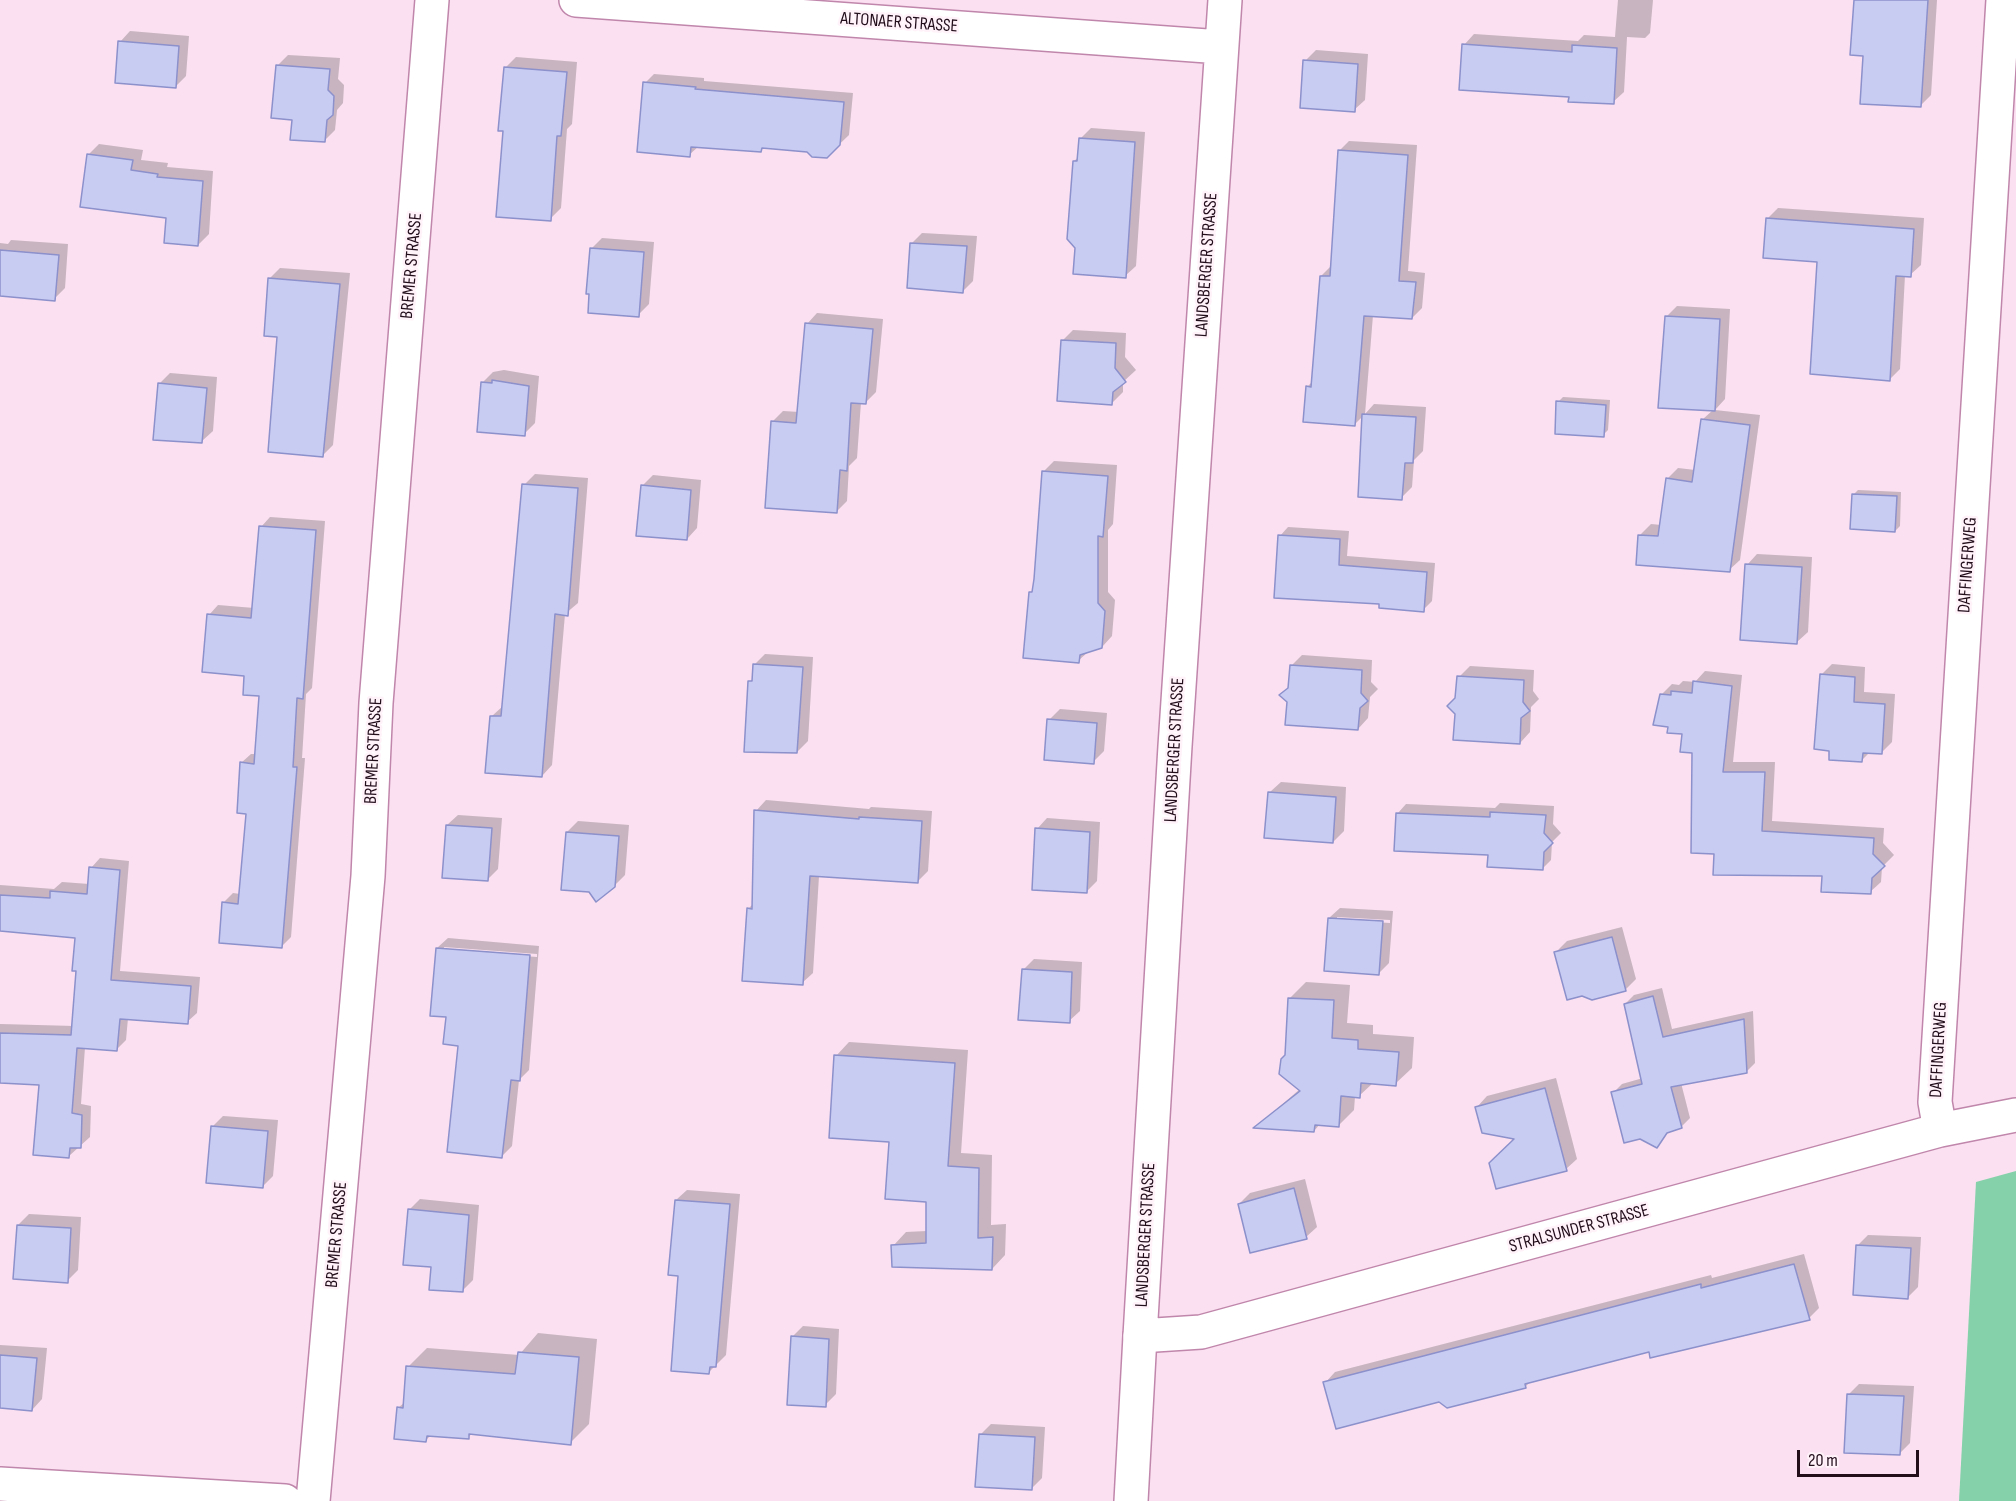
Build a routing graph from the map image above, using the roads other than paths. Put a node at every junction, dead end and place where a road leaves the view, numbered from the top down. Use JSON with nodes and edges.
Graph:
{"nodes":[{"id":1,"x":432,"y":0,"type":"edge"},
{"id":2,"x":576,"y":0,"type":"edge"},
{"id":3,"x":1225,"y":0,"type":"edge"},
{"id":4,"x":2003,"y":0,"type":"edge"},
{"id":5,"x":1221,"y":47,"type":"junction"},
{"id":6,"x":2016,"y":1115,"type":"edge"},
{"id":7,"x":1940,"y":1130,"type":"junction"},
{"id":8,"x":1140,"y":1336,"type":"junction"},
{"id":9,"x":0,"y":1484,"type":"edge"},
{"id":10,"x":285,"y":1501,"type":"edge"},
{"id":11,"x":313,"y":1501,"type":"edge"},
{"id":12,"x":1131,"y":1501,"type":"edge"}],
"edges":[{"from":1,"to":11,"type":"street","name":"BREMER STRASSE"},
{"from":2,"to":5,"type":"street","name":"ALTONAER STRASSE"},
{"from":3,"to":5,"type":"street","name":"LANDSBERGER STRASSE"},
{"from":4,"to":7,"type":"street","name":"DAFFINGERWEG"},
{"from":5,"to":8,"type":"street","name":"LANDSBERGER STRASSE"},
{"from":6,"to":7,"type":"street","name":"STRALSUNDER STRASSE"},
{"from":7,"to":8,"type":"street","name":"STRALSUNDER STRASSE"},
{"from":8,"to":12,"type":"street","name":"LANDSBERGER STRASSE"},
{"from":9,"to":10,"type":"street"}]}
